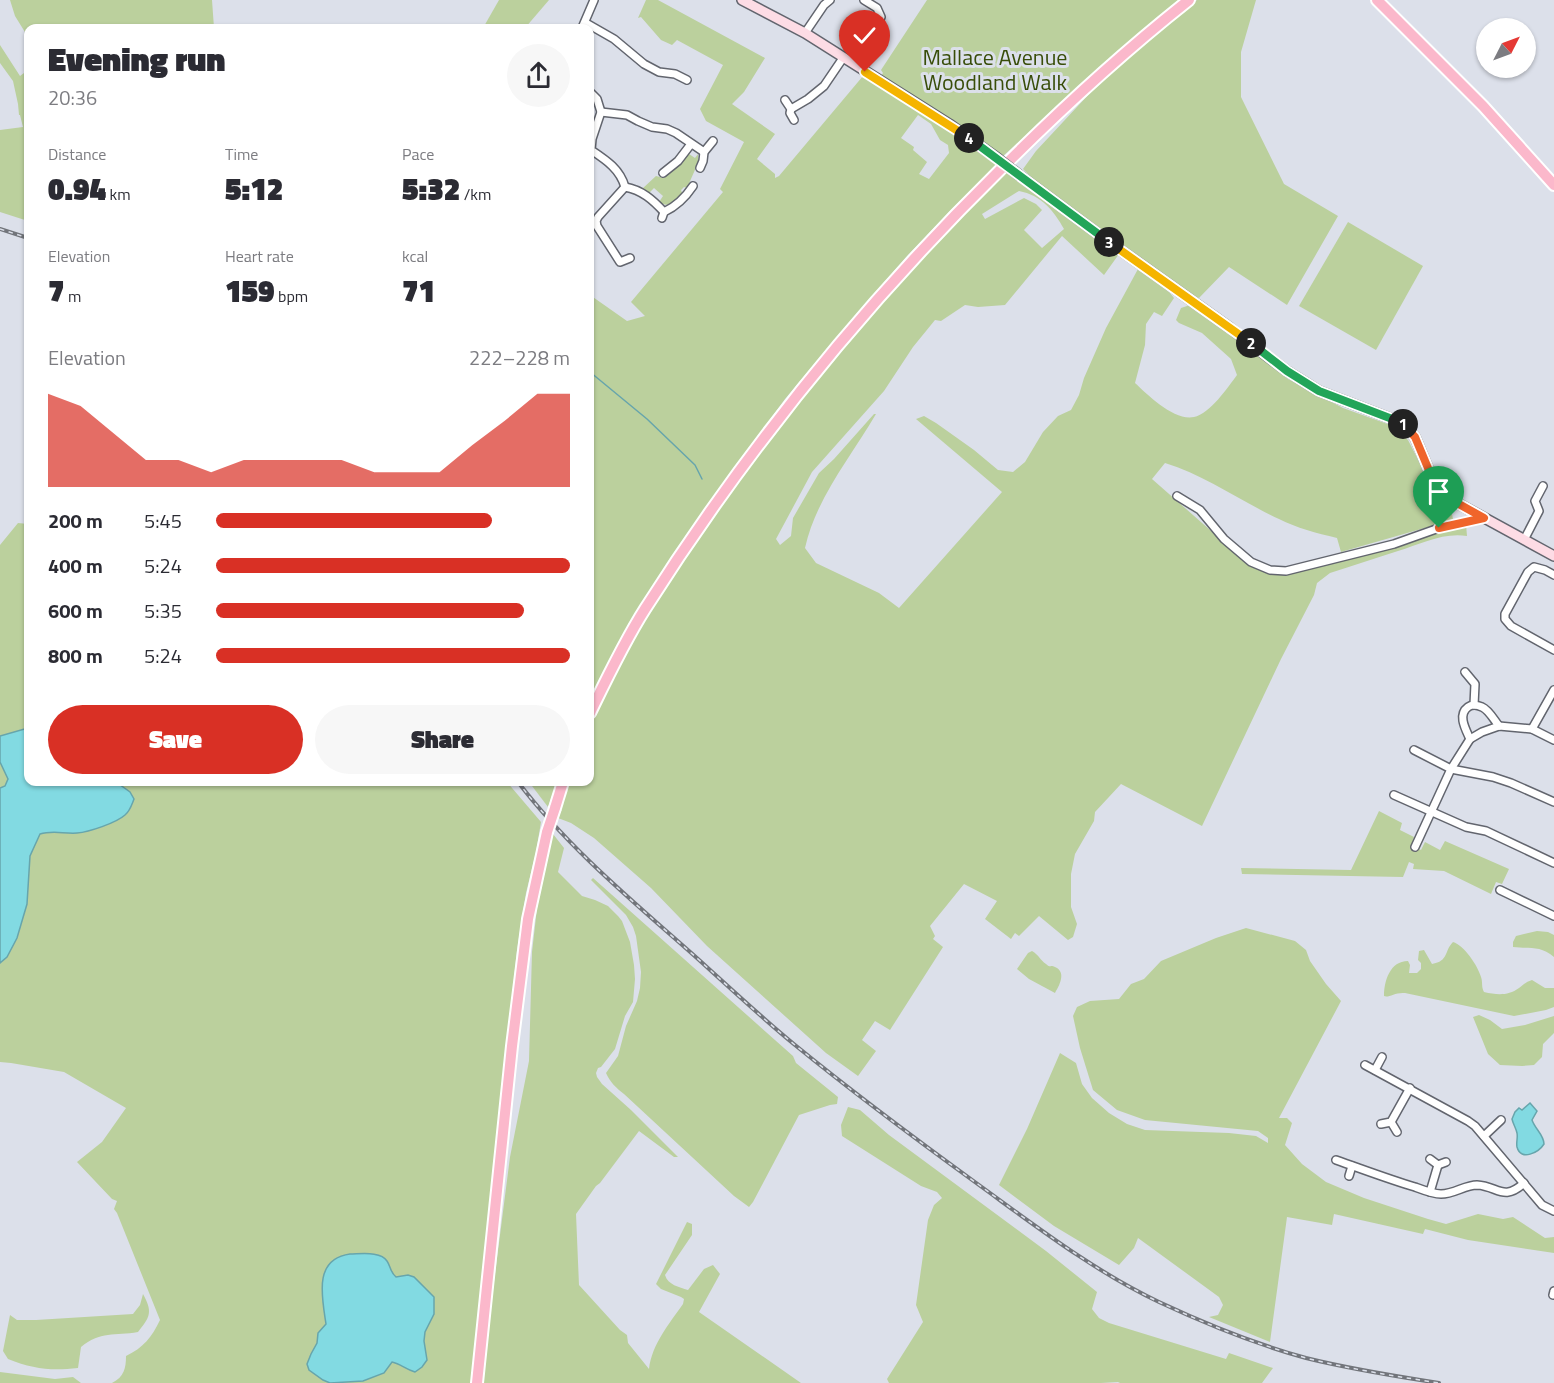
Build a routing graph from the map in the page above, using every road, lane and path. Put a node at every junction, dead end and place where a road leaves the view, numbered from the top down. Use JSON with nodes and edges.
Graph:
{"nodes":[{"id":1,"x":594,"y":0,"type":"edge"},
{"id":2,"x":742,"y":0,"type":"edge"},
{"id":3,"x":816,"y":0,"type":"edge"},
{"id":4,"x":864,"y":0,"type":"edge"},
{"id":5,"x":1189,"y":0,"type":"edge"},
{"id":6,"x":1377,"y":0,"type":"edge"},
{"id":7,"x":827,"y":2,"type":"edge"},
{"id":8,"x":585,"y":24,"type":"edge"},
{"id":9,"x":594,"y":30,"type":"edge"},
{"id":10,"x":805,"y":33,"type":"junction"},
{"id":11,"x":858,"y":48,"type":"dead end"},
{"id":12,"x":843,"y":58,"type":"junction"},
{"id":13,"x":687,"y":80,"type":"dead end"},
{"id":14,"x":594,"y":96,"type":"edge"},
{"id":15,"x":785,"y":100,"type":"dead end"},
{"id":16,"x":791,"y":109,"type":"junction"},
{"id":17,"x":601,"y":112,"type":"junction"},
{"id":18,"x":794,"y":120,"type":"dead end"},
{"id":19,"x":594,"y":133,"type":"edge"},
{"id":20,"x":713,"y":141,"type":"dead end"},
{"id":21,"x":691,"y":144,"type":"junction"},
{"id":22,"x":594,"y":152,"type":"edge"},
{"id":23,"x":704,"y":152,"type":"junction"},
{"id":24,"x":700,"y":168,"type":"dead end"},
{"id":25,"x":663,"y":173,"type":"dead end"},
{"id":26,"x":1554,"y":185,"type":"edge"},
{"id":27,"x":693,"y":186,"type":"dead end"},
{"id":28,"x":625,"y":187,"type":"junction"},
{"id":29,"x":630,"y":258,"type":"dead end"},
{"id":30,"x":1543,"y":486,"type":"dead end"},
{"id":31,"x":1177,"y":496,"type":"dead end"},
{"id":32,"x":1484,"y":518,"type":"junction"},
{"id":33,"x":1524,"y":540,"type":"junction"},
{"id":34,"x":1554,"y":556,"type":"edge"},
{"id":35,"x":1554,"y":575,"type":"edge"},
{"id":36,"x":1554,"y":651,"type":"edge"},
{"id":37,"x":1465,"y":672,"type":"dead end"},
{"id":38,"x":1554,"y":690,"type":"edge"},
{"id":39,"x":594,"y":705,"type":"edge"},
{"id":40,"x":1474,"y":705,"type":"junction"},
{"id":41,"x":1499,"y":726,"type":"junction"},
{"id":42,"x":1532,"y":729,"type":"junction"},
{"id":43,"x":1470,"y":739,"type":"junction"},
{"id":44,"x":1554,"y":740,"type":"edge"},
{"id":45,"x":1414,"y":750,"type":"dead end"},
{"id":46,"x":1451,"y":769,"type":"junction"},
{"id":47,"x":562,"y":786,"type":"edge"},
{"id":48,"x":1394,"y":795,"type":"dead end"},
{"id":49,"x":1554,"y":802,"type":"edge"},
{"id":50,"x":1432,"y":812,"type":"junction"},
{"id":51,"x":1415,"y":847,"type":"dead end"},
{"id":52,"x":1554,"y":863,"type":"edge"},
{"id":53,"x":1500,"y":890,"type":"dead end"},
{"id":54,"x":1554,"y":916,"type":"edge"},
{"id":55,"x":1382,"y":1057,"type":"dead end"},
{"id":56,"x":1365,"y":1065,"type":"dead end"},
{"id":57,"x":1375,"y":1070,"type":"junction"},
{"id":58,"x":1410,"y":1088,"type":"junction"},
{"id":59,"x":1501,"y":1120,"type":"dead end"},
{"id":60,"x":1391,"y":1122,"type":"junction"},
{"id":61,"x":1381,"y":1124,"type":"dead end"},
{"id":62,"x":1397,"y":1131,"type":"dead end"},
{"id":63,"x":1484,"y":1136,"type":"junction"},
{"id":64,"x":1430,"y":1159,"type":"dead end"},
{"id":65,"x":1336,"y":1160,"type":"dead end"},
{"id":66,"x":1446,"y":1162,"type":"dead end"},
{"id":67,"x":1438,"y":1165,"type":"junction"},
{"id":68,"x":1352,"y":1166,"type":"junction"},
{"id":69,"x":1349,"y":1176,"type":"dead end"},
{"id":70,"x":1524,"y":1184,"type":"junction"},
{"id":71,"x":1430,"y":1192,"type":"junction"},
{"id":72,"x":1554,"y":1212,"type":"edge"},
{"id":73,"x":477,"y":1383,"type":"edge"}],
"edges":[{"from":1,"to":8,"type":"street"},
{"from":2,"to":10,"type":"main road"},
{"from":3,"to":7,"type":"street"},
{"from":4,"to":11,"type":"street"},
{"from":5,"to":39,"type":"main road"},
{"from":6,"to":26,"type":"main road"},
{"from":7,"to":10,"type":"street"},
{"from":9,"to":13,"type":"street"},
{"from":10,"to":12,"type":"main road"},
{"from":12,"to":16,"type":"street"},
{"from":12,"to":32,"type":"main road","bridge":true},
{"from":14,"to":17,"type":"street"},
{"from":15,"to":16,"type":"street"},
{"from":16,"to":18,"type":"street"},
{"from":17,"to":19,"type":"street"},
{"from":17,"to":21,"type":"street"},
{"from":20,"to":23,"type":"street"},
{"from":21,"to":23,"type":"street"},
{"from":21,"to":25,"type":"street"},
{"from":22,"to":28,"type":"street"},
{"from":23,"to":24,"type":"street"},
{"from":27,"to":28,"type":"street"},
{"from":28,"to":29,"type":"street"},
{"from":30,"to":33,"type":"street"},
{"from":31,"to":32,"type":"street"},
{"from":32,"to":33,"type":"main road"},
{"from":33,"to":34,"type":"main road"},
{"from":35,"to":36,"type":"street"},
{"from":37,"to":40,"type":"street"},
{"from":38,"to":42,"type":"street"},
{"from":40,"to":41,"type":"street"},
{"from":40,"to":43,"type":"street"},
{"from":41,"to":42,"type":"street"},
{"from":41,"to":43,"type":"street"},
{"from":42,"to":44,"type":"street"},
{"from":43,"to":46,"type":"street"},
{"from":45,"to":46,"type":"street"},
{"from":46,"to":49,"type":"street"},
{"from":46,"to":50,"type":"street"},
{"from":47,"to":73,"type":"main road","bridge":true},
{"from":48,"to":50,"type":"street"},
{"from":50,"to":51,"type":"street"},
{"from":50,"to":52,"type":"street"},
{"from":53,"to":54,"type":"street"},
{"from":55,"to":57,"type":"street"},
{"from":56,"to":57,"type":"street"},
{"from":57,"to":58,"type":"street"},
{"from":58,"to":60,"type":"street"},
{"from":58,"to":63,"type":"street"},
{"from":59,"to":63,"type":"street"},
{"from":60,"to":61,"type":"street"},
{"from":60,"to":62,"type":"street"},
{"from":63,"to":70,"type":"street"},
{"from":64,"to":67,"type":"street"},
{"from":65,"to":68,"type":"street"},
{"from":66,"to":67,"type":"street"},
{"from":67,"to":71,"type":"street"},
{"from":68,"to":69,"type":"street"},
{"from":68,"to":71,"type":"street"},
{"from":70,"to":71,"type":"street"},
{"from":70,"to":72,"type":"street"}]}
